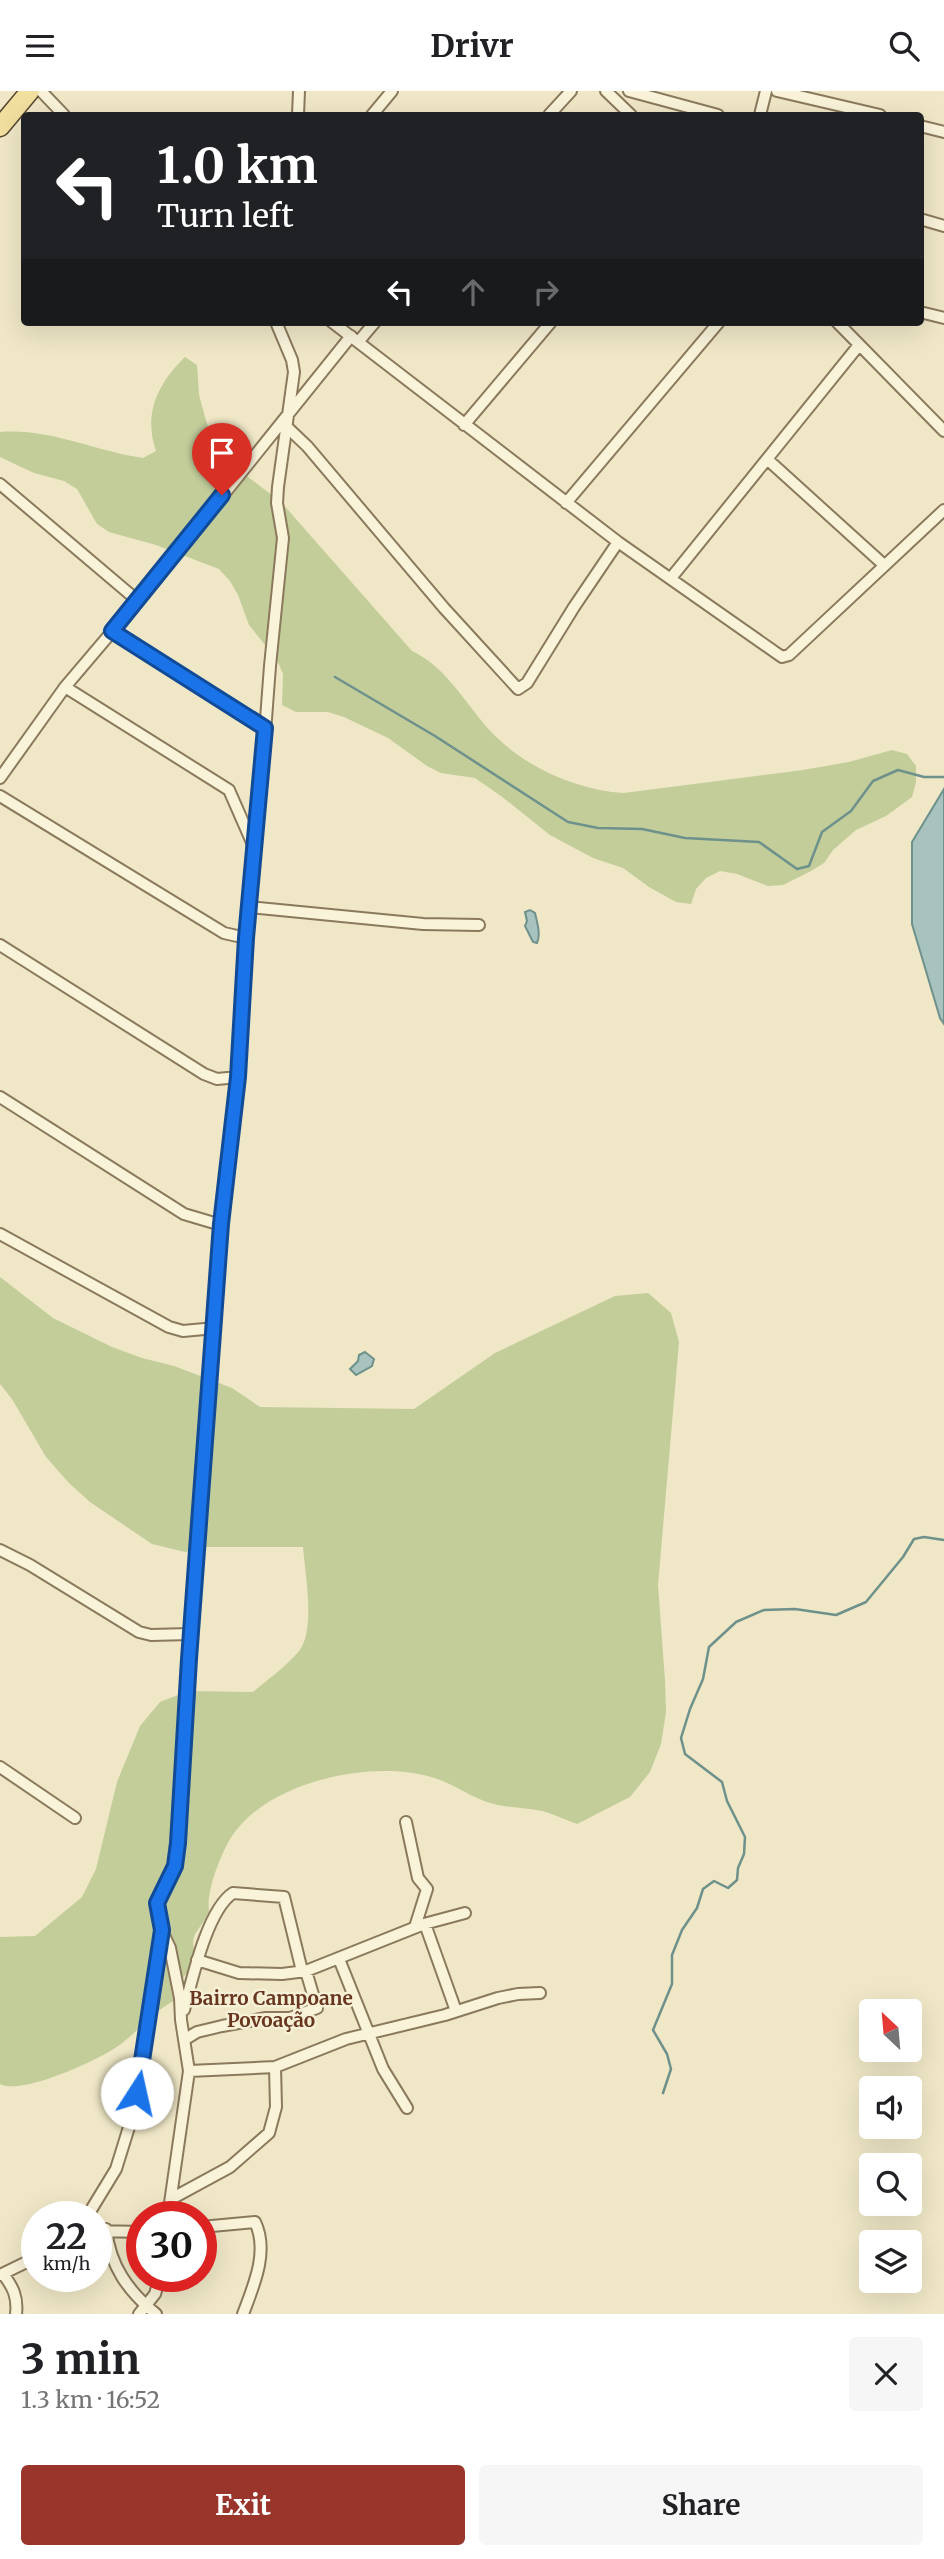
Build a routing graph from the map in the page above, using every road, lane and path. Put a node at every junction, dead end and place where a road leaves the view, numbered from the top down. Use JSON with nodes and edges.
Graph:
{"nodes":[{"id":1,"x":30,"y":91,"type":"edge"},
{"id":2,"x":41,"y":91,"type":"edge"},
{"id":3,"x":299,"y":91,"type":"edge"},
{"id":4,"x":392,"y":91,"type":"edge"},
{"id":5,"x":570,"y":91,"type":"edge"},
{"id":6,"x":606,"y":91,"type":"edge"},
{"id":7,"x":629,"y":91,"type":"edge"},
{"id":8,"x":766,"y":91,"type":"edge"},
{"id":9,"x":777,"y":91,"type":"edge"},
{"id":10,"x":849,"y":111,"type":"edge"},
{"id":11,"x":61,"y":112,"type":"edge"},
{"id":12,"x":298,"y":112,"type":"edge"},
{"id":13,"x":374,"y":112,"type":"edge"},
{"id":14,"x":552,"y":112,"type":"edge"},
{"id":15,"x":628,"y":112,"type":"edge"},
{"id":16,"x":707,"y":112,"type":"edge"},
{"id":17,"x":761,"y":112,"type":"edge"},
{"id":18,"x":0,"y":127,"type":"edge"},
{"id":19,"x":924,"y":127,"type":"edge"},
{"id":20,"x":944,"y":132,"type":"edge"},
{"id":21,"x":924,"y":220,"type":"edge"},
{"id":22,"x":944,"y":226,"type":"edge"},
{"id":23,"x":924,"y":313,"type":"edge"},
{"id":24,"x":944,"y":319,"type":"edge"},
{"id":25,"x":278,"y":326,"type":"edge"},
{"id":26,"x":338,"y":326,"type":"edge"},
{"id":27,"x":369,"y":326,"type":"edge"},
{"id":28,"x":548,"y":326,"type":"edge"},
{"id":29,"x":716,"y":326,"type":"edge"},
{"id":30,"x":841,"y":326,"type":"edge"},
{"id":31,"x":355,"y":338,"type":"junction"},
{"id":32,"x":859,"y":345,"type":"junction"},
{"id":33,"x":289,"y":411,"type":"junction"},
{"id":34,"x":464,"y":425,"type":"junction"},
{"id":35,"x":287,"y":427,"type":"junction"},
{"id":36,"x":944,"y":431,"type":"edge"},
{"id":37,"x":767,"y":459,"type":"junction"},
{"id":38,"x":0,"y":484,"type":"edge"},
{"id":39,"x":566,"y":503,"type":"junction"},
{"id":40,"x":944,"y":510,"type":"edge"},
{"id":41,"x":618,"y":543,"type":"junction"},
{"id":42,"x":884,"y":565,"type":"junction"},
{"id":43,"x":671,"y":578,"type":"junction"},
{"id":44,"x":138,"y":601,"type":"junction"},
{"id":45,"x":112,"y":631,"type":"junction"},
{"id":46,"x":65,"y":687,"type":"junction"},
{"id":47,"x":265,"y":728,"type":"junction"},
{"id":48,"x":0,"y":778,"type":"edge"},
{"id":49,"x":0,"y":796,"type":"edge"},
{"id":50,"x":255,"y":850,"type":"junction"},
{"id":51,"x":249,"y":907,"type":"junction"},
{"id":52,"x":480,"y":925,"type":"dead end"},
{"id":53,"x":246,"y":938,"type":"junction"},
{"id":54,"x":0,"y":945,"type":"edge"},
{"id":55,"x":238,"y":1077,"type":"junction"},
{"id":56,"x":0,"y":1097,"type":"edge"},
{"id":57,"x":221,"y":1224,"type":"junction"},
{"id":58,"x":0,"y":1234,"type":"edge"},
{"id":59,"x":215,"y":1328,"type":"junction"},
{"id":60,"x":0,"y":1550,"type":"edge"},
{"id":61,"x":190,"y":1634,"type":"junction"},
{"id":62,"x":0,"y":1767,"type":"edge"},
{"id":63,"x":75,"y":1818,"type":"dead end"},
{"id":64,"x":407,"y":1822,"type":"dead end"},
{"id":65,"x":465,"y":1913,"type":"dead end"},
{"id":66,"x":420,"y":1926,"type":"junction"},
{"id":67,"x":162,"y":1930,"type":"junction"},
{"id":68,"x":339,"y":1959,"type":"junction"},
{"id":69,"x":197,"y":1961,"type":"junction"},
{"id":70,"x":304,"y":1971,"type":"junction"},
{"id":71,"x":540,"y":1993,"type":"dead end"},
{"id":72,"x":456,"y":2011,"type":"junction"},
{"id":73,"x":181,"y":2020,"type":"junction"},
{"id":74,"x":370,"y":2033,"type":"junction"},
{"id":75,"x":184,"y":2041,"type":"junction"},
{"id":76,"x":275,"y":2067,"type":"junction"},
{"id":77,"x":190,"y":2071,"type":"junction"},
{"id":78,"x":407,"y":2108,"type":"dead end"},
{"id":79,"x":171,"y":2200,"type":"joint"},
{"id":80,"x":96,"y":2201,"type":"edge"},
{"id":81,"x":217,"y":2226,"type":"edge"},
{"id":82,"x":112,"y":2258,"type":"edge"},
{"id":83,"x":21,"y":2265,"type":"edge"},
{"id":84,"x":1,"y":2275,"type":"edge"},
{"id":85,"x":156,"y":2292,"type":"edge"},
{"id":86,"x":142,"y":2310,"type":"edge"},
{"id":87,"x":16,"y":2314,"type":"edge"},
{"id":88,"x":156,"y":2314,"type":"edge"},
{"id":89,"x":243,"y":2314,"type":"edge"}],
"edges":[{"from":1,"to":18,"type":"main road"},
{"from":2,"to":11,"type":"street"},
{"from":3,"to":12,"type":"street"},
{"from":4,"to":13,"type":"street"},
{"from":5,"to":14,"type":"street"},
{"from":6,"to":15,"type":"street"},
{"from":7,"to":16,"type":"street"},
{"from":8,"to":17,"type":"street"},
{"from":9,"to":10,"type":"street"},
{"from":19,"to":20,"type":"street"},
{"from":21,"to":22,"type":"street"},
{"from":23,"to":24,"type":"street"},
{"from":25,"to":33,"type":"street"},
{"from":26,"to":31,"type":"street"},
{"from":27,"to":31,"type":"street"},
{"from":28,"to":34,"type":"street"},
{"from":29,"to":39,"type":"street"},
{"from":30,"to":32,"type":"street"},
{"from":31,"to":33,"type":"street"},
{"from":31,"to":34,"type":"street"},
{"from":32,"to":36,"type":"street"},
{"from":32,"to":37,"type":"street"},
{"from":33,"to":35,"type":"street"},
{"from":33,"to":44,"type":"street"},
{"from":34,"to":39,"type":"street"},
{"from":35,"to":41,"type":"street"},
{"from":35,"to":47,"type":"street"},
{"from":37,"to":42,"type":"street"},
{"from":37,"to":43,"type":"street"},
{"from":38,"to":44,"type":"street"},
{"from":39,"to":41,"type":"street"},
{"from":40,"to":42,"type":"street"},
{"from":41,"to":43,"type":"street"},
{"from":42,"to":43,"type":"street"},
{"from":44,"to":45,"type":"street"},
{"from":45,"to":46,"type":"street"},
{"from":45,"to":47,"type":"street"},
{"from":46,"to":48,"type":"street"},
{"from":46,"to":50,"type":"street"},
{"from":47,"to":50,"type":"street"},
{"from":49,"to":53,"type":"street"},
{"from":50,"to":51,"type":"street"},
{"from":51,"to":52,"type":"street"},
{"from":51,"to":53,"type":"street"},
{"from":53,"to":55,"type":"street"},
{"from":54,"to":55,"type":"street"},
{"from":55,"to":57,"type":"street"},
{"from":56,"to":57,"type":"street"},
{"from":57,"to":59,"type":"street"},
{"from":58,"to":59,"type":"street"},
{"from":59,"to":61,"type":"street"},
{"from":60,"to":61,"type":"street"},
{"from":61,"to":67,"type":"street"},
{"from":62,"to":63,"type":"street"},
{"from":64,"to":66,"type":"street"},
{"from":65,"to":66,"type":"street"},
{"from":66,"to":68,"type":"street"},
{"from":66,"to":72,"type":"street"},
{"from":67,"to":73,"type":"street"},
{"from":67,"to":80,"type":"street"},
{"from":68,"to":70,"type":"street"},
{"from":68,"to":74,"type":"street"},
{"from":69,"to":70,"type":"street"},
{"from":69,"to":70,"type":"street"},
{"from":69,"to":73,"type":"street"},
{"from":70,"to":75,"type":"street"},
{"from":71,"to":72,"type":"street"},
{"from":72,"to":74,"type":"street"},
{"from":73,"to":75,"type":"street"},
{"from":74,"to":76,"type":"street"},
{"from":74,"to":78,"type":"street"},
{"from":75,"to":77,"type":"street"},
{"from":76,"to":77,"type":"street"},
{"from":76,"to":79,"type":"street"},
{"from":77,"to":79,"type":"street"},
{"from":81,"to":89,"type":"street"},
{"from":82,"to":86,"type":"street"},
{"from":83,"to":84,"type":"street"},
{"from":84,"to":87,"type":"street"},
{"from":85,"to":86,"type":"street"},
{"from":86,"to":88,"type":"street"}]}
